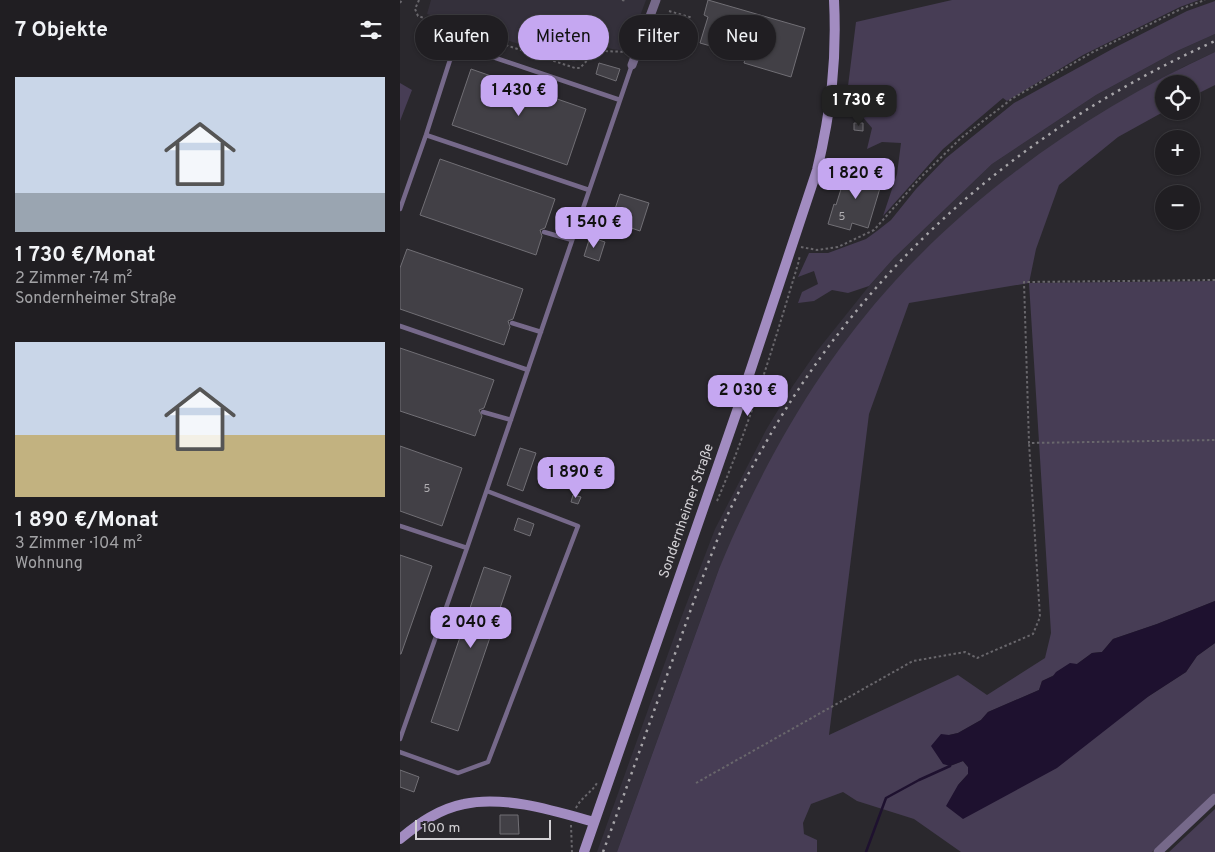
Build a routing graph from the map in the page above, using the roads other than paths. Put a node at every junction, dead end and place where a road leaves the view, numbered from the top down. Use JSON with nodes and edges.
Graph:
{"nodes":[{"id":1,"x":656,"y":0,"type":"edge"},
{"id":2,"x":834,"y":0,"type":"edge"},
{"id":3,"x":632,"y":66,"type":"joint"},
{"id":4,"x":620,"y":100,"type":"junction"},
{"id":5,"x":426,"y":135,"type":"junction"},
{"id":6,"x":590,"y":190,"type":"junction"},
{"id":7,"x":400,"y":209,"type":"edge"},
{"id":8,"x":544,"y":232,"type":"dead end"},
{"id":9,"x":572,"y":240,"type":"junction"},
{"id":10,"x":512,"y":322,"type":"dead end"},
{"id":11,"x":400,"y":326,"type":"edge"},
{"id":12,"x":541,"y":332,"type":"junction"},
{"id":13,"x":528,"y":370,"type":"junction"},
{"id":14,"x":483,"y":412,"type":"dead end"},
{"id":15,"x":511,"y":420,"type":"junction"},
{"id":16,"x":487,"y":491,"type":"junction"},
{"id":17,"x":400,"y":526,"type":"edge"},
{"id":18,"x":467,"y":548,"type":"junction"},
{"id":19,"x":400,"y":739,"type":"edge"},
{"id":20,"x":400,"y":752,"type":"edge"},
{"id":21,"x":1215,"y":798,"type":"edge"},
{"id":22,"x":594,"y":822,"type":"junction"},
{"id":23,"x":400,"y":839,"type":"edge"},
{"id":24,"x":584,"y":852,"type":"edge"},
{"id":25,"x":1158,"y":852,"type":"edge"}],
"edges":[{"from":1,"to":3,"type":"street"},
{"from":2,"to":22,"type":"main road","name":"Sondernheimer Straße"},
{"from":3,"to":4,"type":"lane"},
{"from":4,"to":5,"type":"lane"},
{"from":4,"to":6,"type":"lane"},
{"from":5,"to":6,"type":"lane"},
{"from":5,"to":7,"type":"lane"},
{"from":6,"to":9,"type":"lane"},
{"from":8,"to":9,"type":"lane"},
{"from":9,"to":12,"type":"lane"},
{"from":10,"to":12,"type":"lane"},
{"from":11,"to":13,"type":"lane"},
{"from":12,"to":13,"type":"lane"},
{"from":13,"to":15,"type":"lane"},
{"from":14,"to":15,"type":"lane"},
{"from":15,"to":16,"type":"lane"},
{"from":16,"to":18,"type":"lane"},
{"from":16,"to":20,"type":"lane"},
{"from":17,"to":18,"type":"lane"},
{"from":18,"to":19,"type":"lane"},
{"from":21,"to":25,"type":"street"},
{"from":22,"to":23,"type":"main road"},
{"from":22,"to":24,"type":"main road","name":"Sondernheimer Straße"}]}
